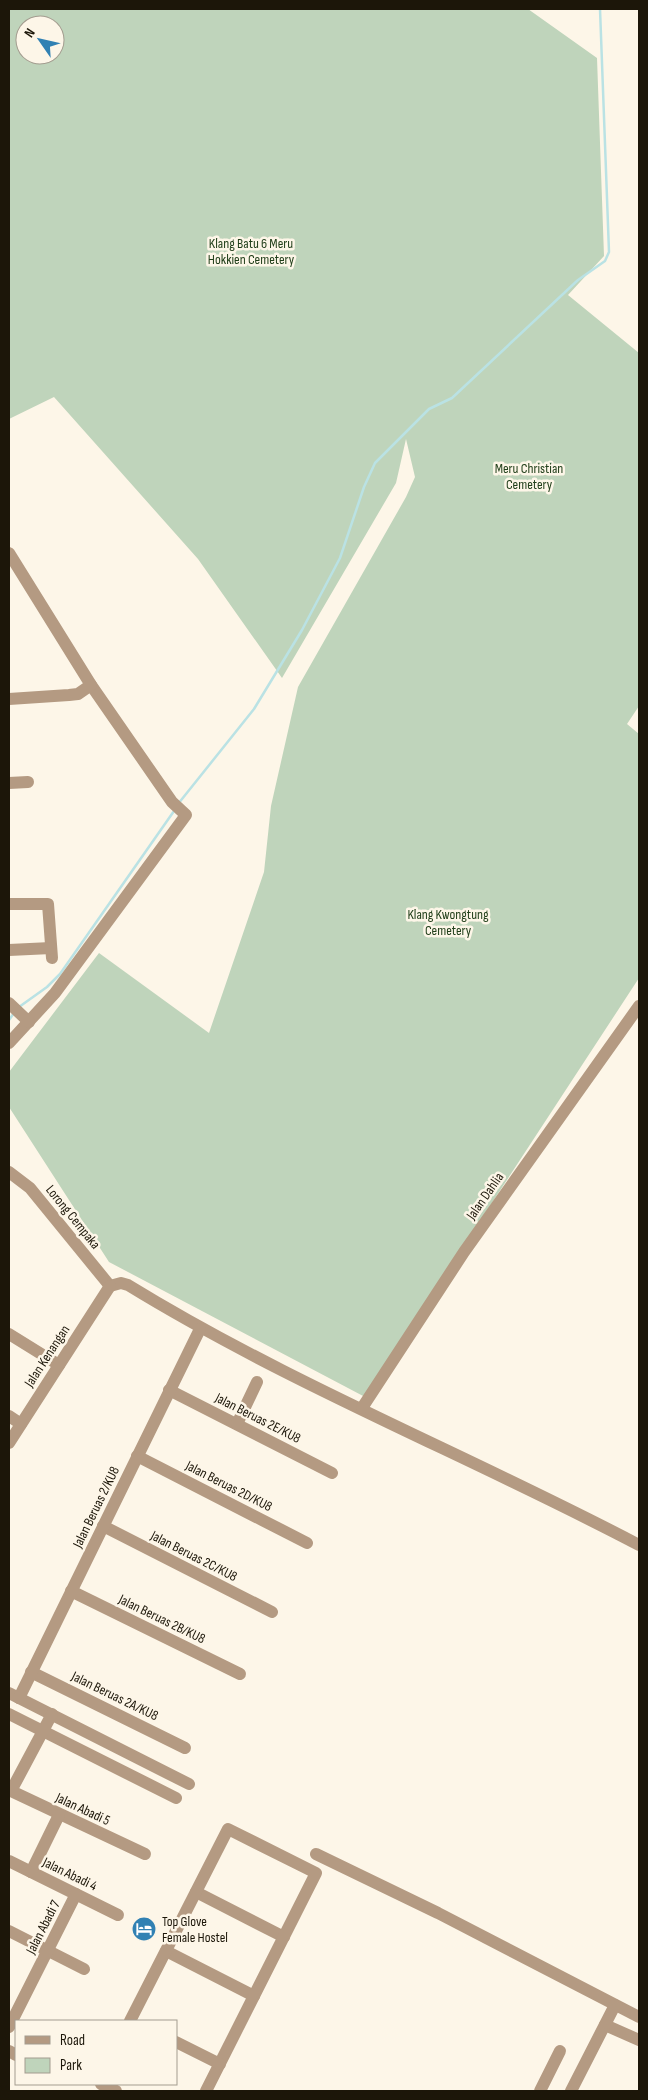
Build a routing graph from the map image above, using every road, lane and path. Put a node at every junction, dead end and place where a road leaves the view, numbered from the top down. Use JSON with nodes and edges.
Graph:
{"nodes":[{"id":1,"x":9,"y":553,"type":"edge"},
{"id":2,"x":91,"y":685,"type":"junction"},
{"id":3,"x":9,"y":699,"type":"edge"},
{"id":4,"x":28,"y":782,"type":"dead end"},
{"id":5,"x":9,"y":783,"type":"edge"},
{"id":6,"x":9,"y":904,"type":"edge"},
{"id":7,"x":9,"y":950,"type":"edge"},
{"id":8,"x":639,"y":1006,"type":"edge"},
{"id":9,"x":18,"y":1012,"type":"edge"},
{"id":10,"x":9,"y":1043,"type":"edge"},
{"id":11,"x":9,"y":1172,"type":"edge"},
{"id":12,"x":110,"y":1286,"type":"junction"},
{"id":13,"x":200,"y":1329,"type":"junction"},
{"id":14,"x":9,"y":1334,"type":"edge"},
{"id":15,"x":59,"y":1365,"type":"junction"},
{"id":16,"x":257,"y":1382,"type":"dead end"},
{"id":17,"x":169,"y":1390,"type":"junction"},
{"id":18,"x":362,"y":1408,"type":"junction"},
{"id":19,"x":9,"y":1416,"type":"edge"},
{"id":20,"x":22,"y":1424,"type":"junction"},
{"id":21,"x":237,"y":1424,"type":"junction"},
{"id":22,"x":9,"y":1443,"type":"edge"},
{"id":23,"x":137,"y":1456,"type":"junction"},
{"id":24,"x":332,"y":1473,"type":"dead end"},
{"id":25,"x":103,"y":1526,"type":"junction"},
{"id":26,"x":307,"y":1543,"type":"dead end"},
{"id":27,"x":639,"y":1545,"type":"edge"},
{"id":28,"x":71,"y":1591,"type":"junction"},
{"id":29,"x":272,"y":1612,"type":"dead end"},
{"id":30,"x":31,"y":1672,"type":"junction"},
{"id":31,"x":240,"y":1674,"type":"dead end"},
{"id":32,"x":14,"y":1696,"type":"edge"},
{"id":33,"x":9,"y":1714,"type":"edge"},
{"id":34,"x":52,"y":1714,"type":"junction"},
{"id":35,"x":43,"y":1732,"type":"junction"},
{"id":36,"x":185,"y":1748,"type":"dead end"},
{"id":37,"x":189,"y":1784,"type":"dead end"},
{"id":38,"x":10,"y":1791,"type":"edge"},
{"id":39,"x":176,"y":1798,"type":"dead end"},
{"id":40,"x":59,"y":1815,"type":"junction"},
{"id":41,"x":146,"y":1854,"type":"dead end"},
{"id":42,"x":316,"y":1854,"type":"dead end"},
{"id":43,"x":9,"y":1861,"type":"edge"},
{"id":44,"x":31,"y":1872,"type":"junction"},
{"id":45,"x":196,"y":1892,"type":"junction"},
{"id":46,"x":76,"y":1894,"type":"junction"},
{"id":47,"x":118,"y":1915,"type":"dead end"},
{"id":48,"x":9,"y":1931,"type":"edge"},
{"id":49,"x":284,"y":1936,"type":"junction"},
{"id":50,"x":48,"y":1951,"type":"junction"},
{"id":51,"x":166,"y":1951,"type":"junction"},
{"id":52,"x":84,"y":1969,"type":"dead end"},
{"id":53,"x":254,"y":1996,"type":"junction"},
{"id":54,"x":615,"y":2005,"type":"junction"},
{"id":55,"x":639,"y":2017,"type":"edge"},
{"id":56,"x":132,"y":2020,"type":"edge"},
{"id":57,"x":605,"y":2025,"type":"junction"},
{"id":58,"x":9,"y":2027,"type":"edge"},
{"id":59,"x":639,"y":2040,"type":"edge"},
{"id":60,"x":178,"y":2043,"type":"edge"},
{"id":61,"x":560,"y":2051,"type":"dead end"},
{"id":62,"x":220,"y":2064,"type":"junction"},
{"id":63,"x":102,"y":2085,"type":"edge"},
{"id":64,"x":116,"y":2091,"type":"edge"},
{"id":65,"x":206,"y":2091,"type":"edge"},
{"id":66,"x":540,"y":2091,"type":"edge"},
{"id":67,"x":571,"y":2091,"type":"edge"}],
"edges":[{"from":1,"to":2,"type":"street"},
{"from":2,"to":3,"type":"street"},
{"from":2,"to":9,"type":"street"},
{"from":4,"to":5,"type":"street"},
{"from":6,"to":7,"type":"street"},
{"from":8,"to":18,"type":"street","name":"Jalan Dahlia"},
{"from":9,"to":10,"type":"street"},
{"from":11,"to":12,"type":"street","name":"Lorong Cempaka"},
{"from":12,"to":13,"type":"street"},
{"from":12,"to":15,"type":"street","name":"Jalan Kenangan"},
{"from":13,"to":17,"type":"street","name":"Jalan Beruas 2/KU8"},
{"from":13,"to":18,"type":"street"},
{"from":14,"to":15,"type":"street"},
{"from":15,"to":20,"type":"street","name":"Jalan Kenangan"},
{"from":16,"to":21,"type":"street"},
{"from":17,"to":21,"type":"street","name":"Jalan Beruas 2E/KU8"},
{"from":17,"to":23,"type":"street","name":"Jalan Beruas 2/KU8"},
{"from":18,"to":27,"type":"street"},
{"from":19,"to":20,"type":"street"},
{"from":20,"to":22,"type":"street","name":"Jalan Kenangan"},
{"from":21,"to":24,"type":"street","name":"Jalan Beruas 2E/KU8"},
{"from":23,"to":25,"type":"street","name":"Jalan Beruas 2/KU8"},
{"from":23,"to":26,"type":"street","name":"Jalan Beruas 2D/KU8"},
{"from":25,"to":28,"type":"street","name":"Jalan Beruas 2/KU8"},
{"from":25,"to":29,"type":"street","name":"Jalan Beruas 2C/KU8"},
{"from":28,"to":30,"type":"street","name":"Jalan Beruas 2/KU8"},
{"from":28,"to":31,"type":"street","name":"Jalan Beruas 2B/KU8"},
{"from":30,"to":32,"type":"street","name":"Jalan Beruas 2/KU8"},
{"from":30,"to":36,"type":"street","name":"Jalan Beruas 2A/KU8"},
{"from":32,"to":34,"type":"street"},
{"from":33,"to":35,"type":"street"},
{"from":34,"to":35,"type":"street"},
{"from":34,"to":37,"type":"street"},
{"from":35,"to":38,"type":"street"},
{"from":35,"to":39,"type":"street"},
{"from":38,"to":40,"type":"street","name":"Jalan Abadi 5"},
{"from":40,"to":41,"type":"street","name":"Jalan Abadi 5"},
{"from":40,"to":44,"type":"street"},
{"from":42,"to":54,"type":"street"},
{"from":43,"to":44,"type":"street","name":"Jalan Abadi 4"},
{"from":44,"to":46,"type":"street","name":"Jalan Abadi 4"},
{"from":45,"to":49,"type":"street"},
{"from":45,"to":49,"type":"street"},
{"from":45,"to":51,"type":"street"},
{"from":46,"to":47,"type":"street","name":"Jalan Abadi 4"},
{"from":46,"to":50,"type":"street","name":"Jalan Abadi 7"},
{"from":48,"to":50,"type":"street"},
{"from":49,"to":53,"type":"street"},
{"from":50,"to":52,"type":"street"},
{"from":50,"to":58,"type":"street","name":"Jalan Abadi 7"},
{"from":51,"to":53,"type":"street"},
{"from":51,"to":56,"type":"street"},
{"from":53,"to":62,"type":"street"},
{"from":54,"to":55,"type":"street"},
{"from":54,"to":57,"type":"street"},
{"from":57,"to":59,"type":"street"},
{"from":57,"to":67,"type":"street"},
{"from":60,"to":62,"type":"street"},
{"from":61,"to":66,"type":"street"},
{"from":62,"to":65,"type":"street"},
{"from":63,"to":64,"type":"street"}]}
